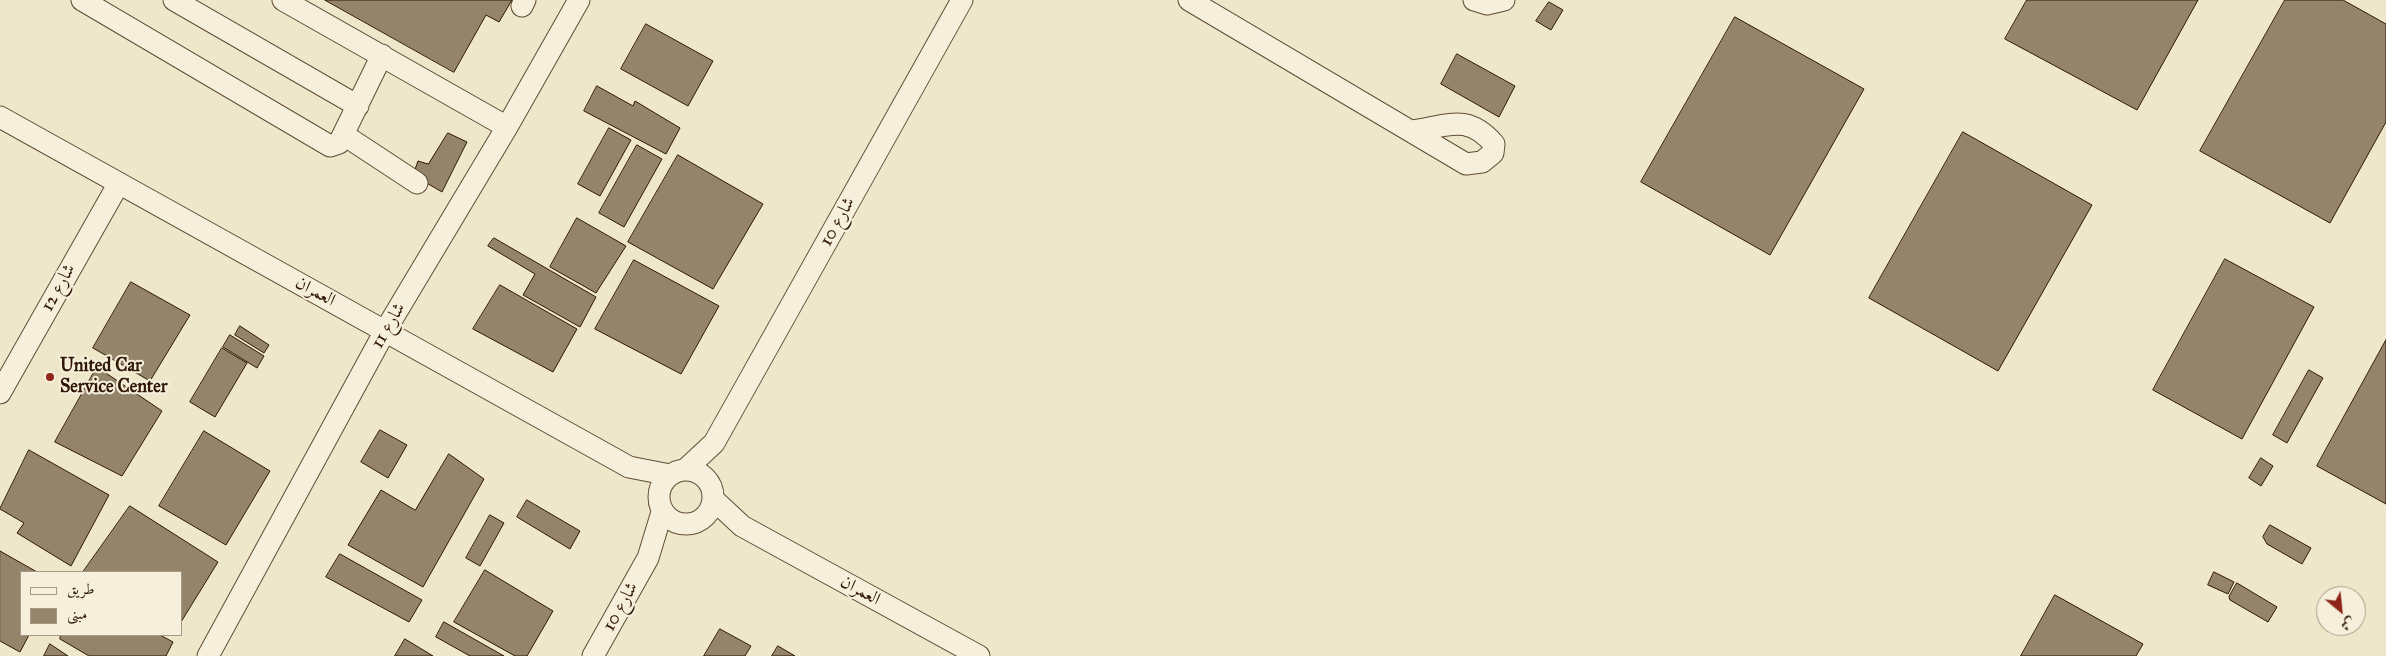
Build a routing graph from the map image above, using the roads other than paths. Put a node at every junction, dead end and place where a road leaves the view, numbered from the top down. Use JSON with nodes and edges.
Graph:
{"nodes":[{"id":1,"x":82,"y":0,"type":"edge"},
{"id":2,"x":174,"y":0,"type":"edge"},
{"id":3,"x":282,"y":0,"type":"edge"},
{"id":4,"x":579,"y":0,"type":"edge"},
{"id":5,"x":962,"y":0,"type":"edge"},
{"id":6,"x":1189,"y":0,"type":"edge"},
{"id":7,"x":1474,"y":0,"type":"edge"},
{"id":8,"x":1504,"y":0,"type":"edge"},
{"id":9,"x":382,"y":55,"type":"junction"},
{"id":10,"x":358,"y":106,"type":"junction"},
{"id":11,"x":0,"y":117,"type":"edge"},
{"id":12,"x":507,"y":127,"type":"junction"},
{"id":13,"x":1412,"y":132,"type":"dead end"},
{"id":14,"x":344,"y":135,"type":"junction"},
{"id":15,"x":119,"y":182,"type":"junction"},
{"id":16,"x":417,"y":183,"type":"dead end"},
{"id":17,"x":385,"y":331,"type":"junction"},
{"id":18,"x":0,"y":393,"type":"edge"},
{"id":19,"x":714,"y":444,"type":"junction"},
{"id":20,"x":630,"y":467,"type":"junction"},
{"id":21,"x":677,"y":473,"type":"junction"},
{"id":22,"x":711,"y":491,"type":"junction"},
{"id":23,"x":660,"y":505,"type":"junction"},
{"id":24,"x":692,"y":523,"type":"junction"},
{"id":25,"x":742,"y":526,"type":"junction"},
{"id":26,"x":648,"y":558,"type":"junction"},
{"id":27,"x":208,"y":656,"type":"edge"},
{"id":28,"x":593,"y":656,"type":"edge"},
{"id":29,"x":979,"y":656,"type":"edge"}],
"edges":[{"from":1,"to":14,"type":"street"},
{"from":2,"to":10,"type":"street"},
{"from":3,"to":9,"type":"street"},
{"from":4,"to":12,"type":"street","name":"شارع 11"},
{"from":5,"to":19,"type":"street","name":"شارع 10"},
{"from":6,"to":13,"type":"street"},
{"from":7,"to":8,"type":"street"},
{"from":9,"to":10,"type":"street"},
{"from":9,"to":12,"type":"street"},
{"from":10,"to":14,"type":"street"},
{"from":11,"to":15,"type":"street","name":"العمران"},
{"from":12,"to":17,"type":"street","name":"شارع 11"},
{"from":14,"to":16,"type":"street"},
{"from":15,"to":17,"type":"street","name":"العمران"},
{"from":15,"to":18,"type":"street","name":"شارع 12"},
{"from":17,"to":20,"type":"street","name":"العمران"},
{"from":17,"to":27,"type":"street","name":"شارع 11"},
{"from":19,"to":21,"type":"street","name":"شارع 10"},
{"from":19,"to":22,"type":"street","name":"شارع 10"},
{"from":20,"to":21,"type":"street","name":"العمران"},
{"from":20,"to":23,"type":"street","name":"العمران"},
{"from":21,"to":22,"type":"street"},
{"from":21,"to":23,"type":"street"},
{"from":22,"to":24,"type":"street"},
{"from":22,"to":25,"type":"street","name":"العمران"},
{"from":23,"to":24,"type":"street"},
{"from":23,"to":26,"type":"street","name":"شارع 10"},
{"from":24,"to":25,"type":"street","name":"العمران"},
{"from":24,"to":26,"type":"street","name":"شارع 10"},
{"from":25,"to":29,"type":"street","name":"العمران"},
{"from":26,"to":28,"type":"street","name":"شارع 10"}]}
